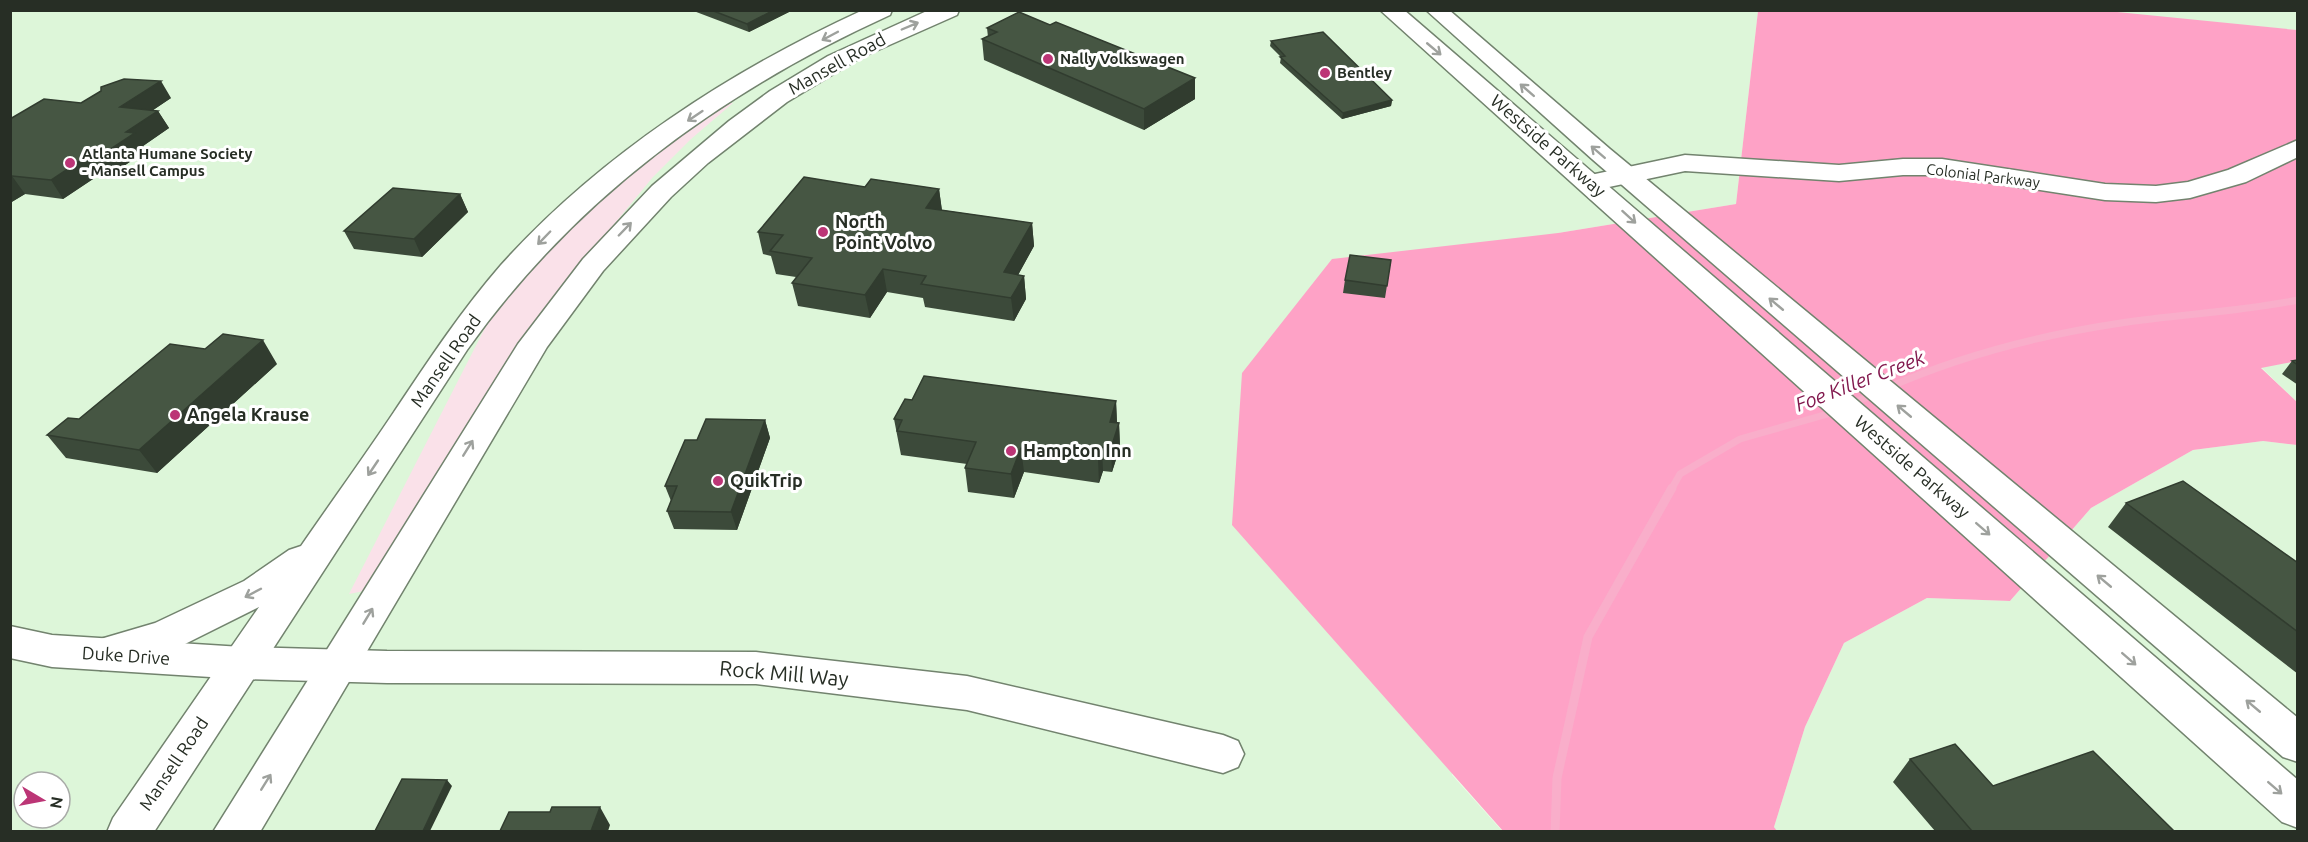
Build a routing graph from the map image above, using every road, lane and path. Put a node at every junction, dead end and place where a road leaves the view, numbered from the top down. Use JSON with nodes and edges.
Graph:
{"nodes":[{"id":1,"x":882,"y":10,"type":"edge"},
{"id":2,"x":949,"y":10,"type":"edge"},
{"id":3,"x":1390,"y":10,"type":"edge"},
{"id":4,"x":1436,"y":10,"type":"edge"},
{"id":5,"x":2298,"y":147,"type":"edge"},
{"id":6,"x":1625,"y":175,"type":"junction"},
{"id":7,"x":1590,"y":183,"type":"junction"},
{"id":8,"x":318,"y":548,"type":"junction"},
{"id":9,"x":10,"y":642,"type":"edge"},
{"id":10,"x":101,"y":654,"type":"junction"},
{"id":11,"x":242,"y":663,"type":"junction"},
{"id":12,"x":338,"y":666,"type":"junction"},
{"id":13,"x":2298,"y":744,"type":"edge"},
{"id":14,"x":1223,"y":754,"type":"dead end"},
{"id":15,"x":2298,"y":808,"type":"edge"},
{"id":16,"x":129,"y":831,"type":"edge"},
{"id":17,"x":235,"y":831,"type":"edge"}],
"edges":[{"from":1,"to":8,"type":"main road","name":"Mansell Road","one_way":true},
{"from":12,"to":2,"type":"main road","name":"Mansell Road","one_way":true},
{"from":3,"to":7,"type":"main road","name":"Westside Parkway","one_way":true},
{"from":6,"to":4,"type":"main road","name":"Westside Parkway","one_way":true},
{"from":5,"to":6,"type":"main road","name":"Colonial Parkway"},
{"from":6,"to":7,"type":"main road","name":"Colonial Parkway"},
{"from":13,"to":6,"type":"main road","name":"Westside Parkway","one_way":true},
{"from":7,"to":15,"type":"main road","name":"Westside Parkway","one_way":true},
{"from":8,"to":10,"type":"main road","one_way":true},
{"from":8,"to":11,"type":"main road","name":"Mansell Road"},
{"from":9,"to":10,"type":"main road","name":"Duke Drive"},
{"from":10,"to":11,"type":"main road","name":"Duke Drive"},
{"from":11,"to":12,"type":"main road","name":"Duke Drive"},
{"from":11,"to":16,"type":"main road","name":"Mansell Road"},
{"from":12,"to":14,"type":"main road","name":"Rock Mill Way"},
{"from":17,"to":12,"type":"main road","name":"Mansell Road","one_way":true}]}
